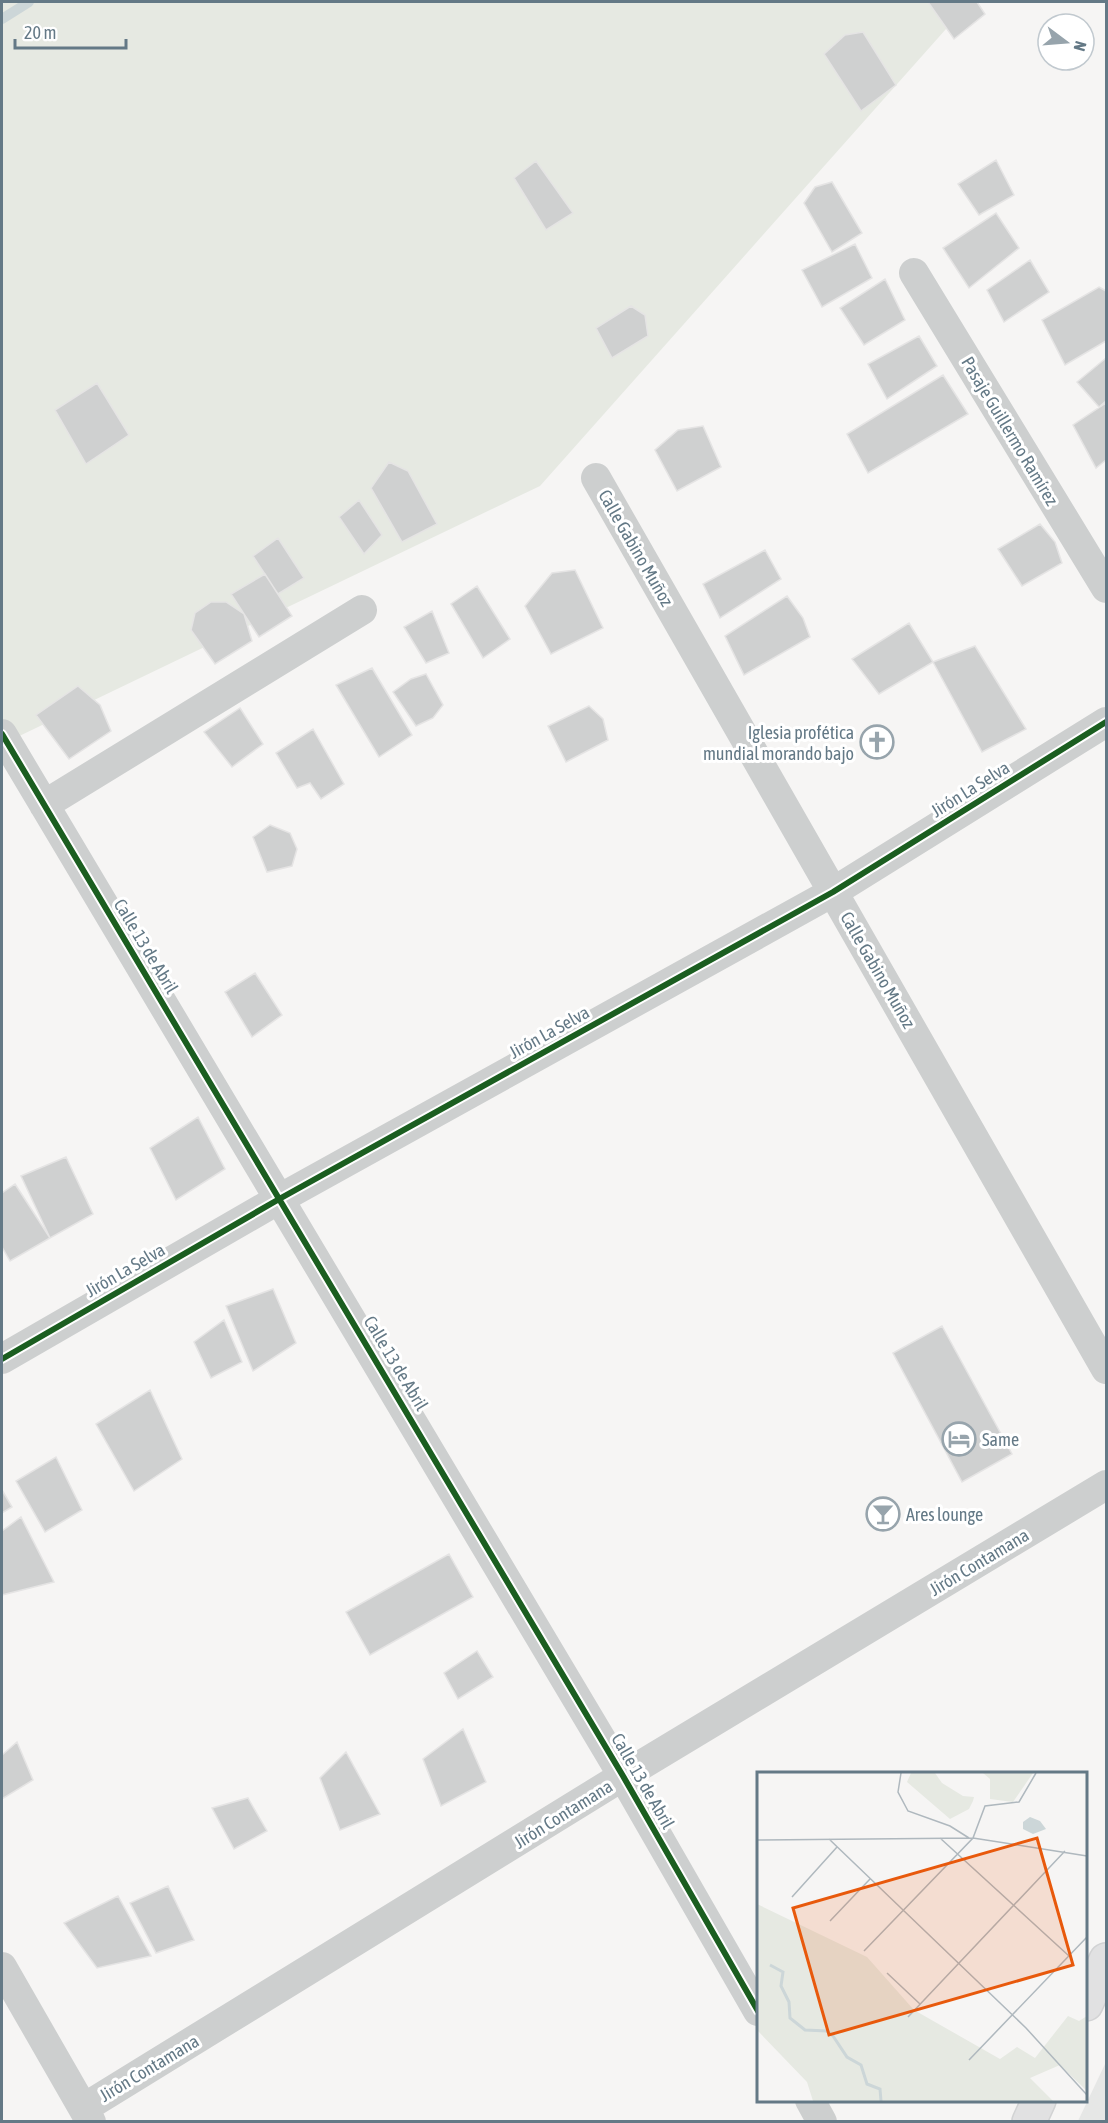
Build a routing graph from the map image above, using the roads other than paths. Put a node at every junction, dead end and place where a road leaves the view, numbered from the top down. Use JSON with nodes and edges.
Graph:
{"nodes":[{"id":1,"x":914,"y":273,"type":"dead end"},
{"id":2,"x":596,"y":478,"type":"dead end"},
{"id":3,"x":1107,"y":588,"type":"edge"},
{"id":4,"x":362,"y":610,"type":"dead end"},
{"id":5,"x":1107,"y":722,"type":"edge"},
{"id":6,"x":2,"y":734,"type":"edge"},
{"id":7,"x":44,"y":805,"type":"junction"},
{"id":8,"x":833,"y":892,"type":"junction"},
{"id":9,"x":280,"y":1198,"type":"junction"},
{"id":10,"x":2,"y":1359,"type":"edge"},
{"id":11,"x":1107,"y":1369,"type":"edge"},
{"id":12,"x":1107,"y":1485,"type":"edge"},
{"id":13,"x":623,"y":1776,"type":"junction"},
{"id":14,"x":1107,"y":1960,"type":"edge"},
{"id":15,"x":2,"y":1967,"type":"edge"},
{"id":16,"x":1087,"y":2002,"type":"edge"},
{"id":17,"x":757,"y":2008,"type":"edge"},
{"id":18,"x":811,"y":2102,"type":"edge"},
{"id":19,"x":1038,"y":2102,"type":"edge"},
{"id":20,"x":87,"y":2115,"type":"edge"},
{"id":21,"x":822,"y":2121,"type":"edge"},
{"id":22,"x":1029,"y":2121,"type":"edge"}],
"edges":[{"from":1,"to":3,"type":"street","name":"Pasaje Guillermo Ramírez"},
{"from":2,"to":8,"type":"street","name":"Calle Gabino Muñoz"},
{"from":4,"to":7,"type":"street"},
{"from":5,"to":8,"type":"street","name":"Jirón La Selva"},
{"from":6,"to":7,"type":"street","name":"Calle 13 de Abril"},
{"from":7,"to":9,"type":"street","name":"Calle 13 de Abril"},
{"from":8,"to":9,"type":"street","name":"Jirón La Selva"},
{"from":8,"to":11,"type":"street","name":"Calle Gabino Muñoz"},
{"from":9,"to":10,"type":"street","name":"Jirón La Selva"},
{"from":9,"to":13,"type":"street","name":"Calle 13 de Abril"},
{"from":12,"to":13,"type":"street","name":"Jirón Contamana"},
{"from":13,"to":17,"type":"street","name":"Calle 13 de Abril"},
{"from":13,"to":20,"type":"street","name":"Jirón Contamana"},
{"from":14,"to":16,"type":"street"},
{"from":15,"to":20,"type":"street"},
{"from":18,"to":21,"type":"street"},
{"from":19,"to":22,"type":"street"}]}
